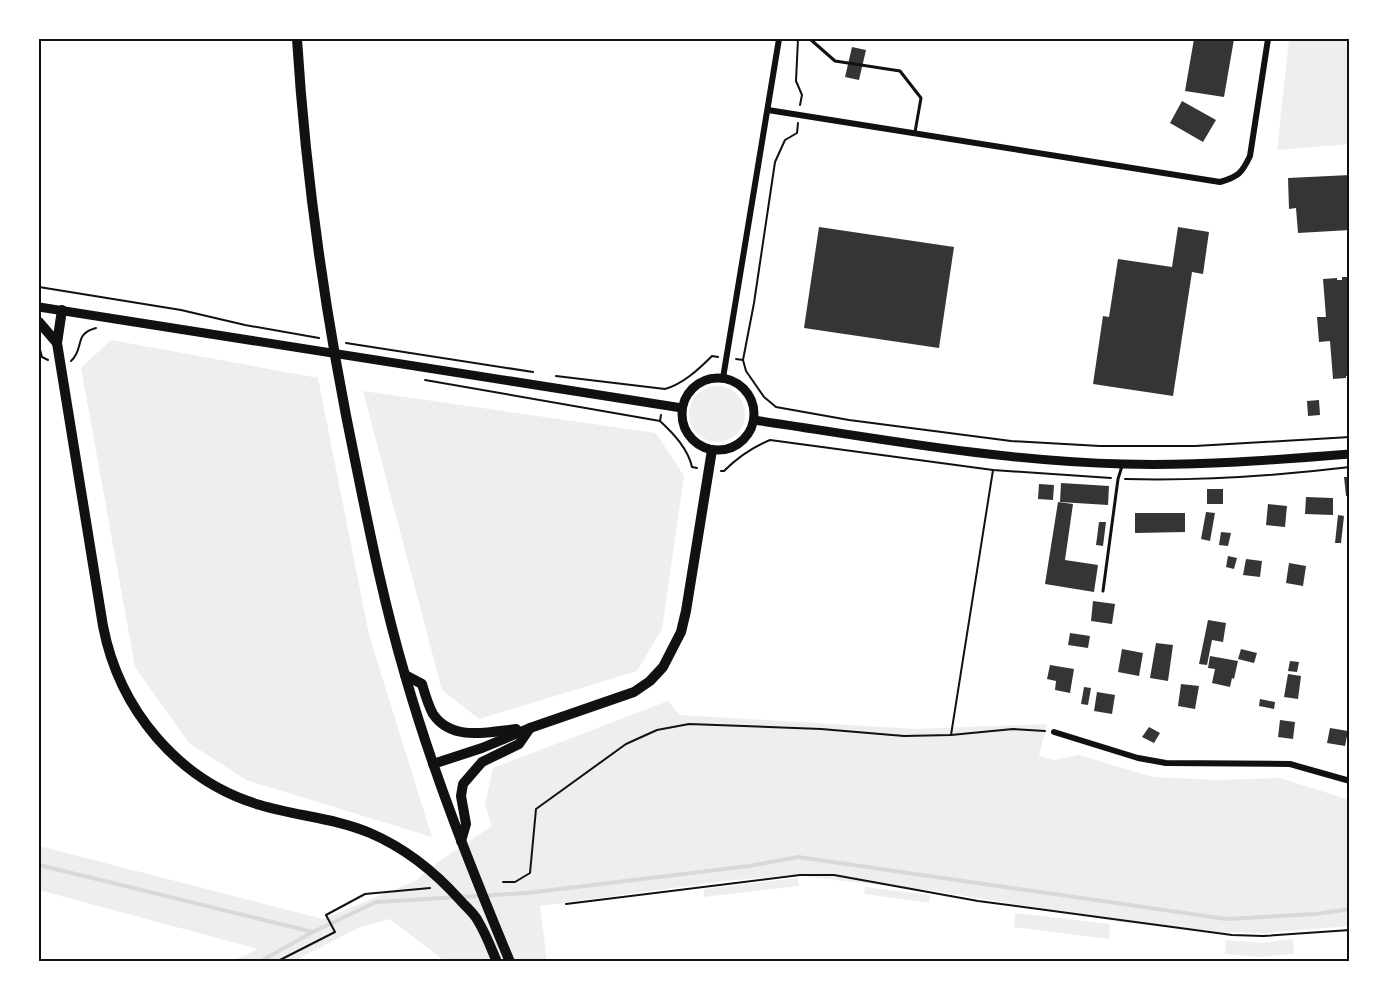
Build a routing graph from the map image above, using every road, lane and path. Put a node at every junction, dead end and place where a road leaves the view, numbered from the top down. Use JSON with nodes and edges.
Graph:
{"nodes":[{"id":1,"x":297,"y":39,"type":"edge"},
{"id":2,"x":779,"y":39,"type":"edge"},
{"id":3,"x":798,"y":39,"type":"edge"},
{"id":4,"x":810,"y":39,"type":"edge"},
{"id":5,"x":1268,"y":39,"type":"edge"},
{"id":6,"x":768,"y":110,"type":"junction"},
{"id":7,"x":799,"y":114,"type":"junction"},
{"id":8,"x":915,"y":134,"type":"junction"},
{"id":9,"x":39,"y":287,"type":"edge"},
{"id":10,"x":39,"y":307,"type":"edge"},
{"id":11,"x":62,"y":310,"type":"junction"},
{"id":12,"x":39,"y":322,"type":"edge"},
{"id":13,"x":98,"y":328,"type":"dead end"},
{"id":14,"x":285,"y":333,"type":"dead end"},
{"id":15,"x":57,"y":343,"type":"junction"},
{"id":16,"x":39,"y":346,"type":"edge"},
{"id":17,"x":377,"y":348,"type":"dead end"},
{"id":18,"x":726,"y":358,"type":"junction"},
{"id":19,"x":743,"y":360,"type":"junction"},
{"id":20,"x":62,"y":363,"type":"junction"},
{"id":21,"x":542,"y":374,"type":"dead end"},
{"id":22,"x":554,"y":376,"type":"dead end"},
{"id":23,"x":723,"y":378,"type":"junction"},
{"id":24,"x":417,"y":379,"type":"dead end"},
{"id":25,"x":682,"y":408,"type":"junction"},
{"id":26,"x":754,"y":420,"type":"junction"},
{"id":27,"x":660,"y":421,"type":"dead end"},
{"id":28,"x":1350,"y":437,"type":"edge"},
{"id":29,"x":770,"y":440,"type":"dead end"},
{"id":30,"x":712,"y":450,"type":"junction"},
{"id":31,"x":1350,"y":454,"type":"edge"},
{"id":32,"x":1122,"y":464,"type":"junction"},
{"id":33,"x":1103,"y":591,"type":"dead end"},
{"id":34,"x":405,"y":675,"type":"junction"},
{"id":35,"x":530,"y":728,"type":"junction"},
{"id":36,"x":1054,"y":732,"type":"joint"},
{"id":37,"x":951,"y":735,"type":"junction"},
{"id":38,"x":433,"y":764,"type":"junction"},
{"id":39,"x":1350,"y":781,"type":"edge"},
{"id":40,"x":461,"y":841,"type":"junction"},
{"id":41,"x":503,"y":882,"type":"dead end"},
{"id":42,"x":430,"y":888,"type":"dead end"},
{"id":43,"x":566,"y":904,"type":"dead end"},
{"id":44,"x":1350,"y":930,"type":"edge"},
{"id":45,"x":276,"y":962,"type":"edge"},
{"id":46,"x":497,"y":962,"type":"edge"},
{"id":47,"x":510,"y":962,"type":"edge"}],
"edges":[{"from":1,"to":34,"type":"main road"},
{"from":2,"to":6,"type":"street"},
{"from":3,"to":7,"type":"path"},
{"from":4,"to":8,"type":"lane"},
{"from":5,"to":8,"type":"street"},
{"from":6,"to":7,"type":"street"},
{"from":6,"to":18,"type":"street"},
{"from":7,"to":8,"type":"street"},
{"from":7,"to":19,"type":"path"},
{"from":9,"to":14,"type":"path"},
{"from":10,"to":11,"type":"main road"},
{"from":11,"to":15,"type":"main road"},
{"from":11,"to":25,"type":"main road"},
{"from":12,"to":15,"type":"main road"},
{"from":13,"to":20,"type":"path"},
{"from":15,"to":20,"type":"main road"},
{"from":16,"to":20,"type":"path"},
{"from":17,"to":21,"type":"path"},
{"from":18,"to":19,"type":"path"},
{"from":18,"to":22,"type":"path"},
{"from":18,"to":23,"type":"street"},
{"from":19,"to":28,"type":"path"},
{"from":20,"to":46,"type":"main road"},
{"from":23,"to":25,"type":"main road"},
{"from":23,"to":26,"type":"main road"},
{"from":24,"to":27,"type":"path"},
{"from":25,"to":30,"type":"main road"},
{"from":26,"to":30,"type":"main road"},
{"from":26,"to":32,"type":"main road"},
{"from":29,"to":37,"type":"path"},
{"from":30,"to":35,"type":"main road"},
{"from":31,"to":32,"type":"main road"},
{"from":32,"to":33,"type":"lane"},
{"from":34,"to":35,"type":"main road"},
{"from":34,"to":38,"type":"main road"},
{"from":35,"to":38,"type":"main road"},
{"from":35,"to":40,"type":"main road"},
{"from":36,"to":37,"type":"path"},
{"from":36,"to":39,"type":"street"},
{"from":37,"to":41,"type":"path"},
{"from":38,"to":40,"type":"main road"},
{"from":40,"to":47,"type":"main road"},
{"from":42,"to":45,"type":"path"},
{"from":43,"to":44,"type":"path"}]}
